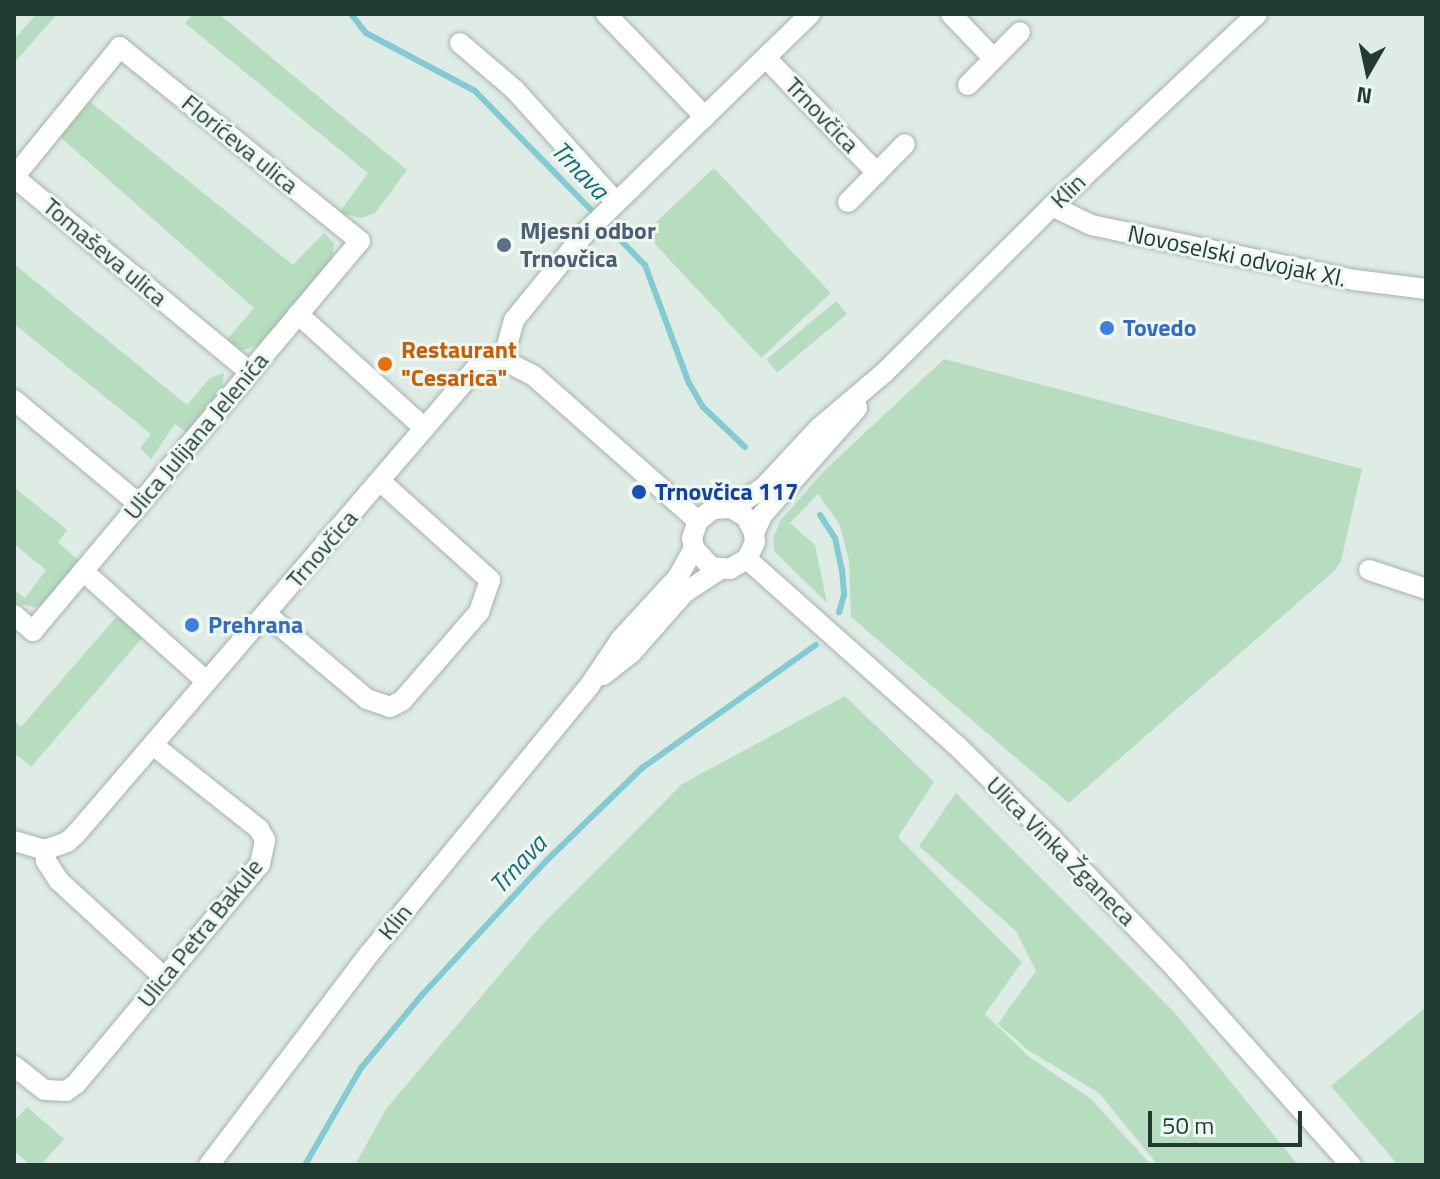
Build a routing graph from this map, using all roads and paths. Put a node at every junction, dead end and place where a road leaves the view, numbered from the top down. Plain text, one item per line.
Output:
1 (606, 14) edge
2 (810, 14) edge
3 (951, 14) edge
4 (1257, 14) edge
5 (1020, 32) dead end
6 (460, 43) dead end
7 (120, 47) joint
8 (766, 58) junction
9 (993, 58) junction
10 (968, 85) dead end
11 (705, 117) junction
12 (905, 144) dead end
13 (877, 173) junction
14 (848, 202) dead end
15 (613, 203) junction
16 (1052, 206) junction
17 (360, 241) joint
18 (1426, 289) edge
19 (298, 314) junction
20 (503, 360) junction
21 (250, 372) junction
22 (884, 373) junction
23 (14, 400) edge
24 (423, 427) junction
25 (380, 481) junction
26 (139, 504) junction
27 (722, 507) junction
28 (698, 521) junction
29 (754, 533) junction
30 (694, 548) junction
31 (747, 559) junction
32 (719, 570) junction
33 (1369, 570) dead end
34 (83, 571) junction
35 (1426, 589) edge
36 (266, 614) junction
37 (14, 615) edge
38 (207, 682) junction
39 (590, 685) junction
40 (153, 745) junction
41 (14, 841) edge
42 (45, 850) junction
43 (165, 978) junction
44 (14, 1066) edge
45 (209, 1165) edge
46 (1351, 1165) edge

1 - 11 street
2 - 8 street, Trnovčica
3 - 9 street
4 - 16 street, Klin
5 - 9 street
6 - 15 street
7 - 17 street, Florićeva ulica
7 - 21 street, Tomaševa ulica
8 - 11 street, Trnovčica
8 - 13 street, Trnovčica
9 - 10 street
11 - 15 street, Trnovčica
12 - 13 street, Trnovčica
13 - 14 street, Trnovčica
15 - 20 street, Trnovčica
16 - 18 street, Novoselski odvojak XI.
16 - 22 street, Klin
17 - 19 street, Ulica Julijana Jelenića
19 - 21 street, Ulica Julijana Jelenića
19 - 24 street
20 - 24 street, Trnovčica
20 - 28 street
21 - 26 street, Ulica Julijana Jelenića
22 - 27 street, Klin
22 - 29 street, Klin
23 - 26 street
24 - 25 street, Trnovčica
25 - 36 street, Trnovčica
25 - 36 street
26 - 34 street, Ulica Julijana Jelenića
27 - 28 street
27 - 29 street
28 - 30 street
29 - 31 street
30 - 32 street
30 - 39 street, Klin
31 - 32 street
31 - 46 street, Ulica Vinka Žganeca
32 - 39 street, Klin
33 - 35 street
34 - 37 street, Ulica Julijana Jelenića
34 - 38 street
36 - 38 street, Trnovčica
38 - 40 street, Trnovčica
39 - 45 street, Klin
40 - 42 street, Trnovčica
40 - 43 street, Ulica Petra Bakule
41 - 42 street
42 - 43 street
43 - 44 street, Ulica Petra Bakule

